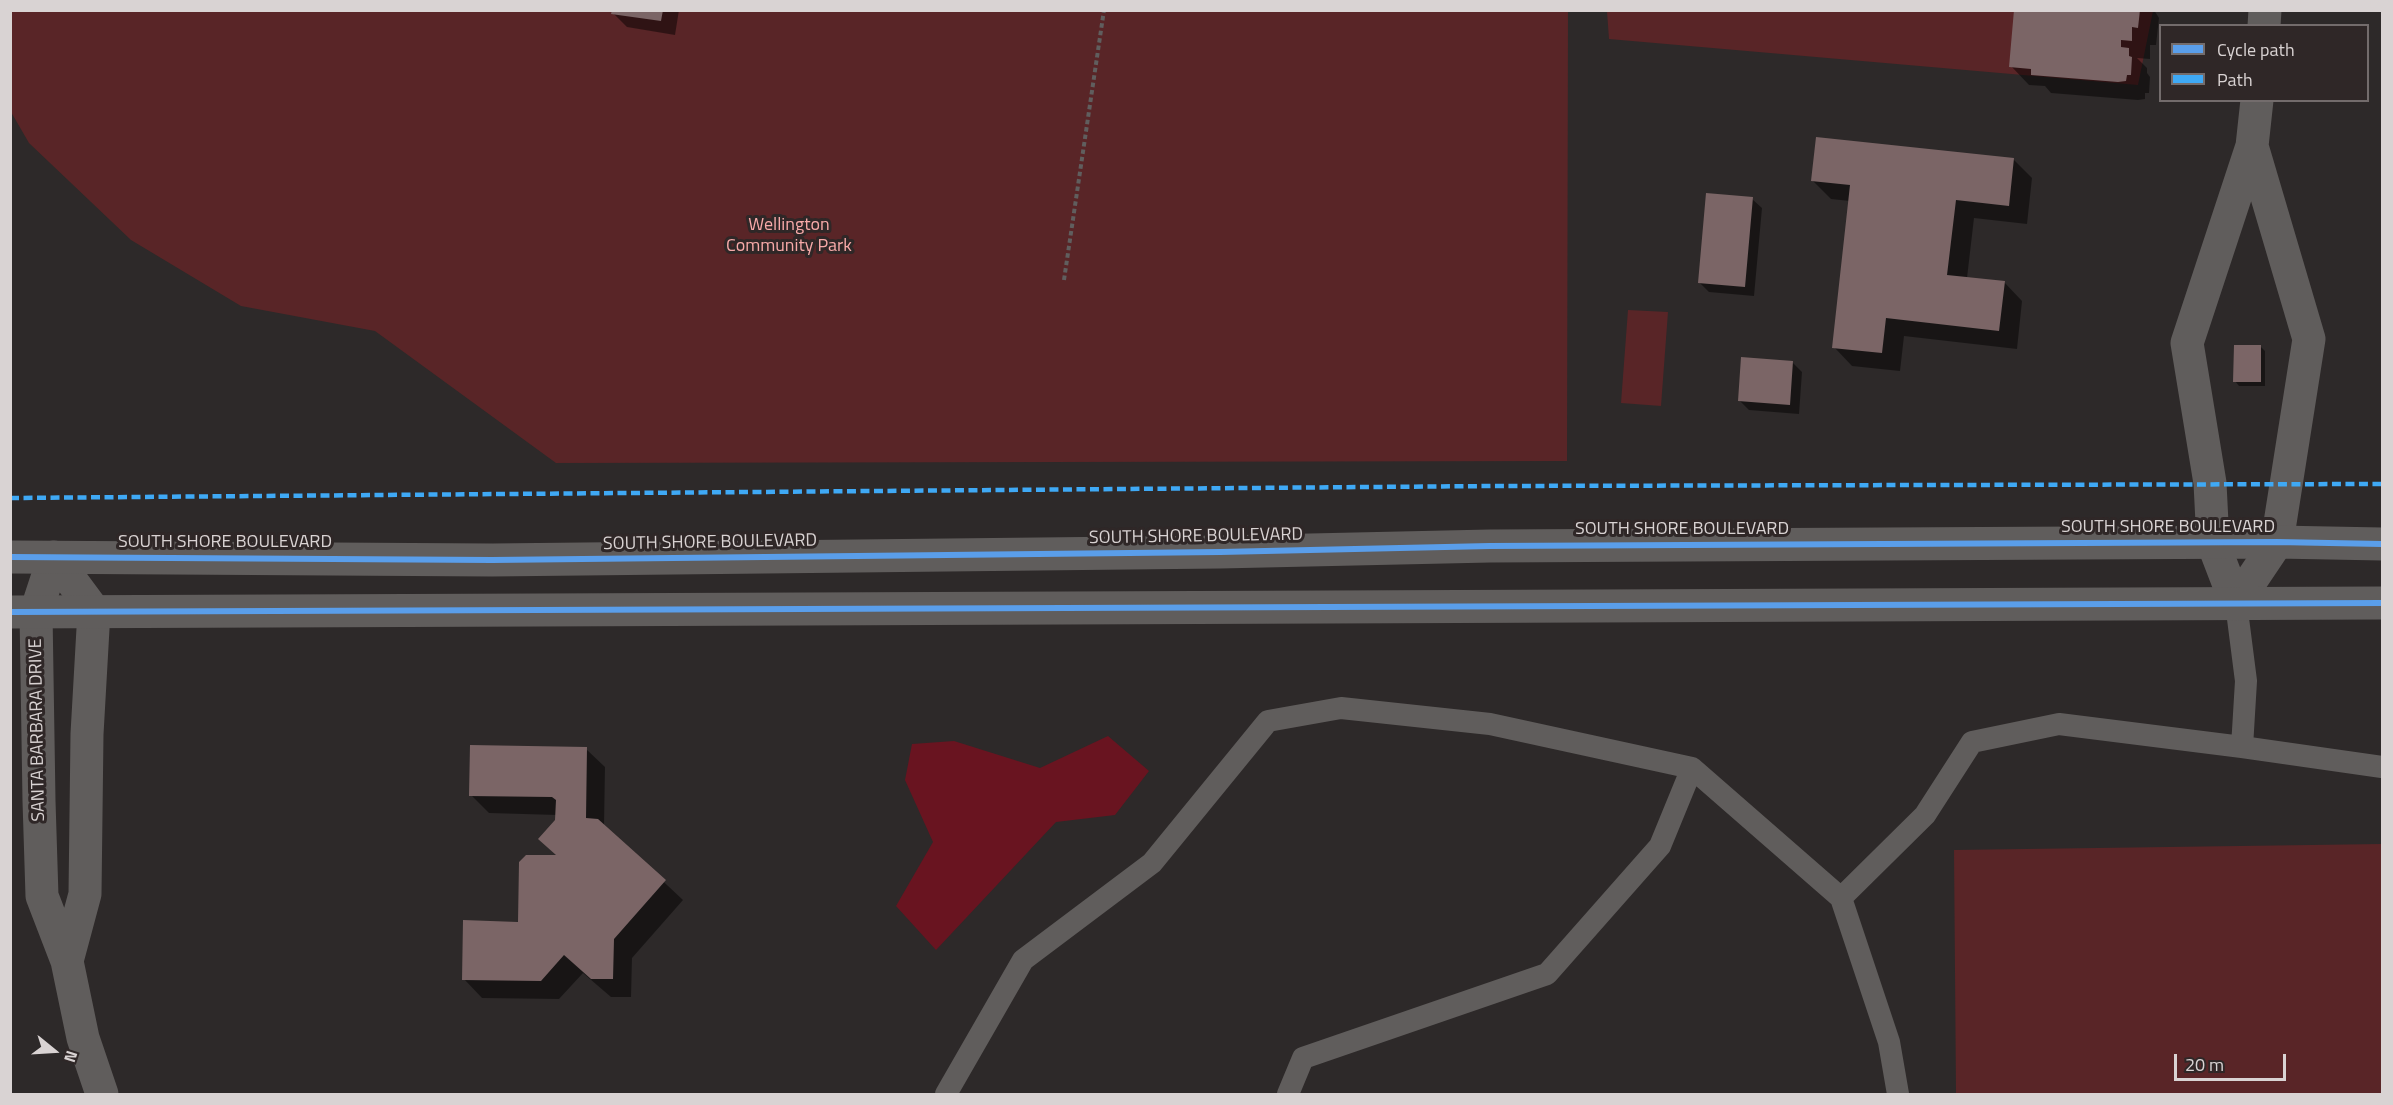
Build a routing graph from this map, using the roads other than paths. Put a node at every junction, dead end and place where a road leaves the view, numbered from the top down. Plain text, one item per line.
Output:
1 (2257, 102) edge
2 (2252, 146) junction
3 (2277, 542) junction
4 (2213, 543) junction
5 (2382, 544) edge
6 (10, 557) edge
7 (54, 557) junction
8 (2235, 603) junction
9 (2382, 603) edge
10 (94, 611) junction
11 (23, 612) edge
12 (2242, 747) junction
13 (2382, 767) edge
14 (1692, 768) junction
15 (1841, 898) junction
16 (66, 961) junction
17 (102, 1095) edge
18 (946, 1095) edge
19 (1288, 1095) edge
20 (1898, 1095) edge

1 - 2 street
2 - 3 street
2 - 4 street
3 - 4 street, SOUTH SHORE BOULEVARD
3 - 5 street, SOUTH SHORE BOULEVARD
3 - 8 street
4 - 7 street, SOUTH SHORE BOULEVARD
4 - 8 street
6 - 7 street, SOUTH SHORE BOULEVARD
7 - 10 street
7 - 11 street, SANTA BARBARA DRIVE
8 - 9 street
8 - 10 street
8 - 12 lane
10 - 11 street
10 - 16 street, SANTA BARBARA DRIVE
11 - 16 street, SANTA BARBARA DRIVE
12 - 13 lane
12 - 15 lane
14 - 15 lane
14 - 18 lane
14 - 19 lane
15 - 20 lane
16 - 17 street, SANTA BARBARA DRIVE

